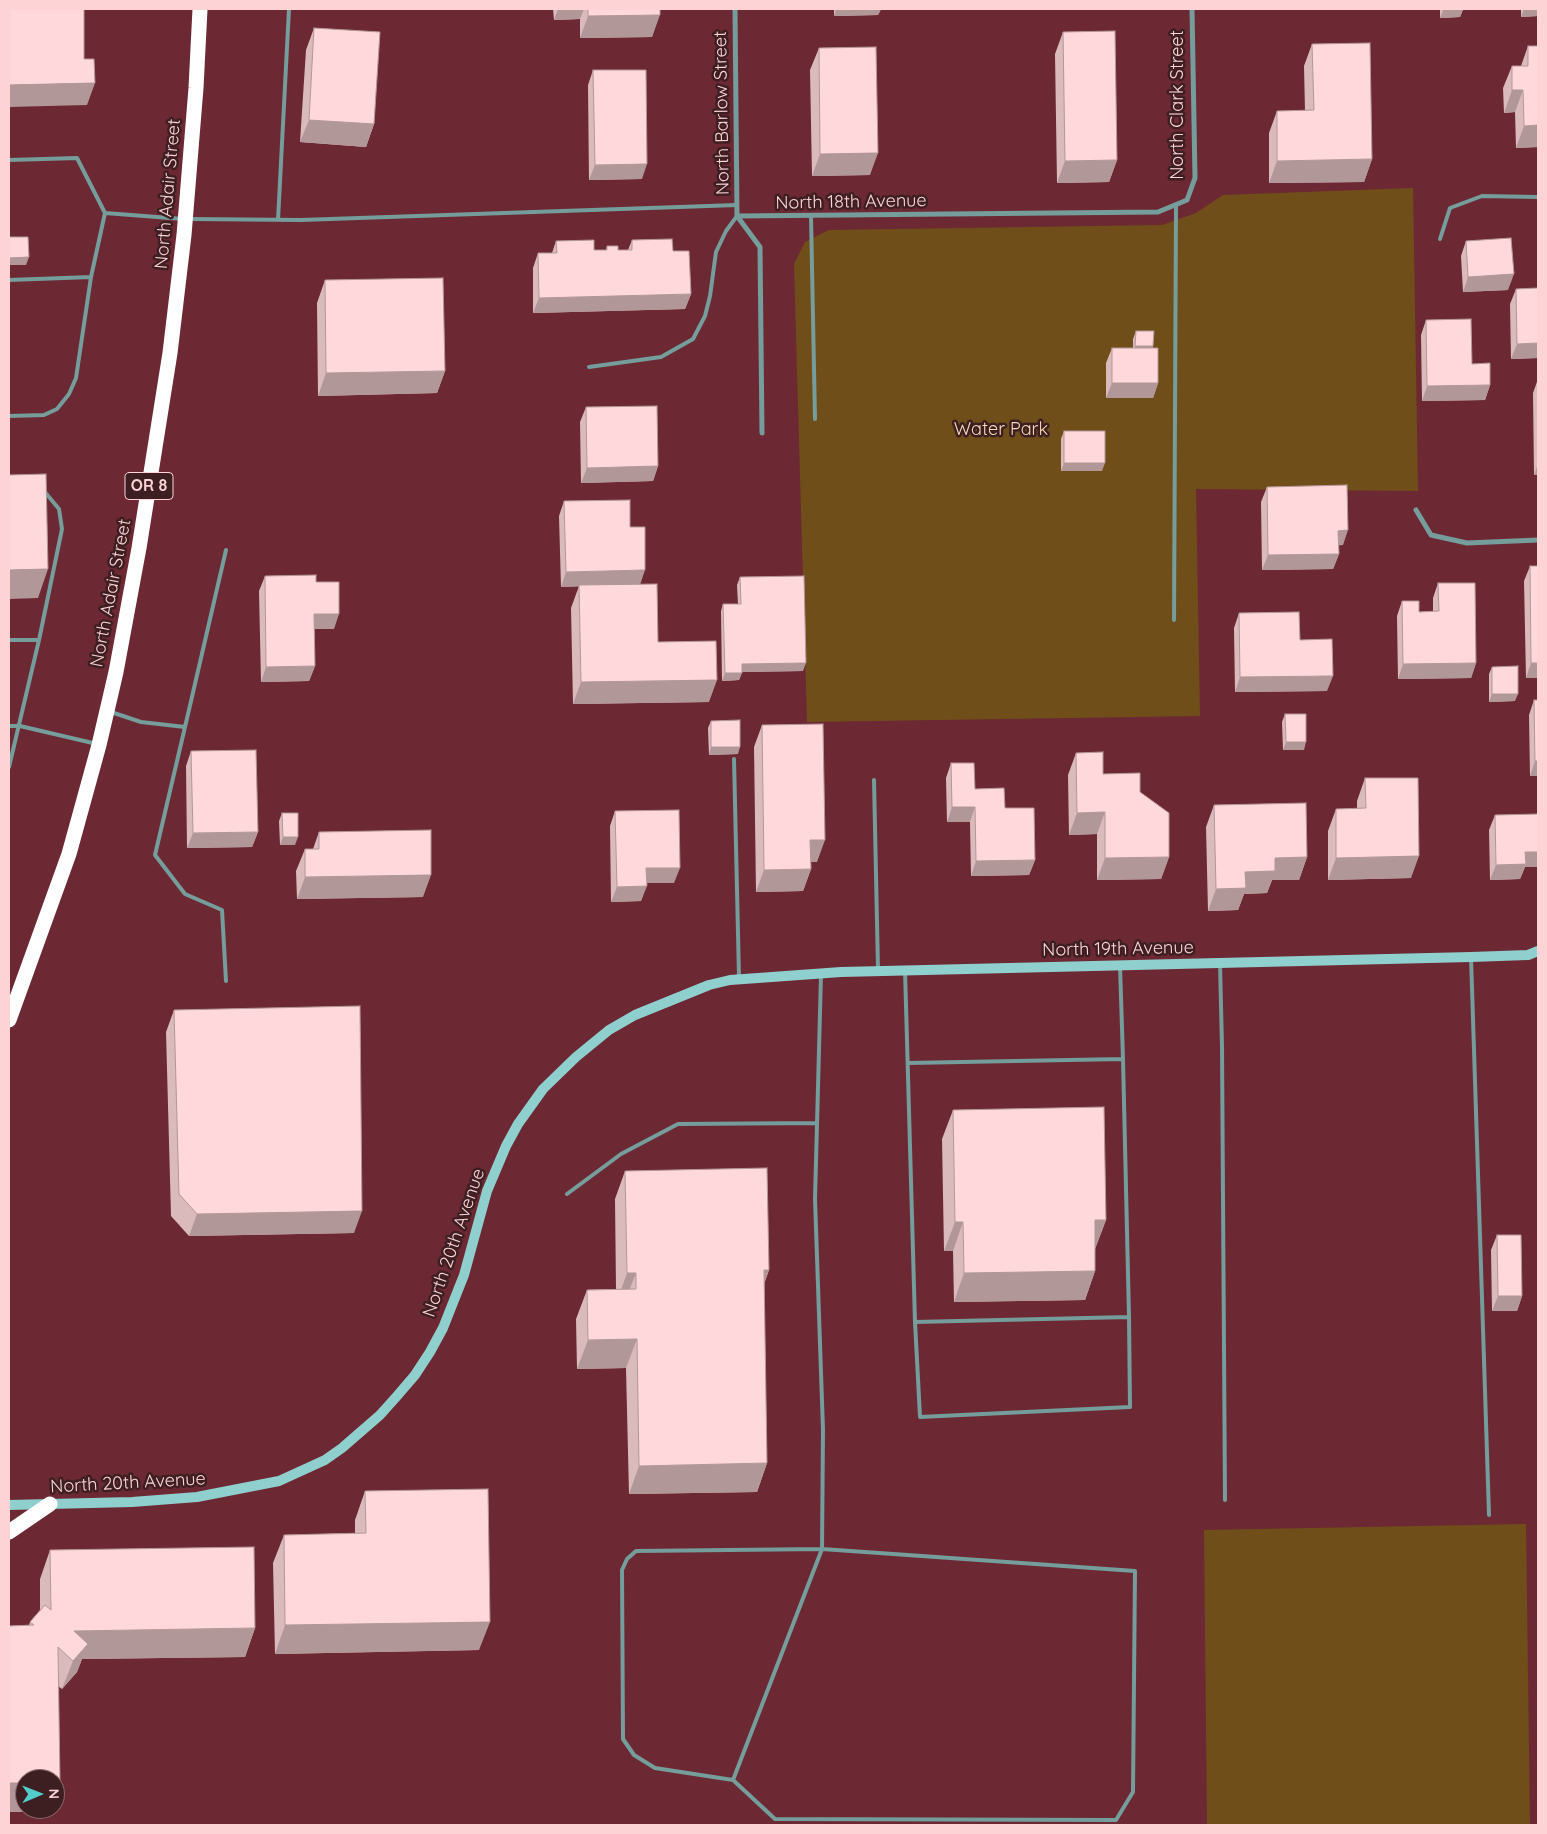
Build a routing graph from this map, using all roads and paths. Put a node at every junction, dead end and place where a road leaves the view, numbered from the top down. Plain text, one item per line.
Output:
1 (200, 9) edge
2 (289, 9) edge
3 (735, 9) edge
4 (1192, 9) edge
5 (9, 160) edge
6 (1538, 196) edge
7 (1187, 200) joint
8 (737, 205) junction
9 (1176, 205) junction
10 (105, 213) junction
11 (737, 216) junction
12 (811, 216) junction
13 (185, 219) junction
14 (278, 220) junction
15 (1440, 239) dead end
16 (91, 277) junction
17 (9, 280) edge
18 (589, 367) dead end
19 (9, 416) edge
20 (815, 418) dead end
21 (762, 433) dead end
22 (41, 489) edge
23 (1416, 510) dead end
24 (1538, 540) edge
25 (226, 550) dead end
26 (1174, 620) dead end
27 (9, 640) edge
28 (39, 640) junction
29 (106, 711) junction
30 (9, 726) edge
31 (20, 726) junction
32 (185, 727) junction
33 (99, 745) junction
34 (734, 759) dead end
35 (9, 767) edge
36 (874, 780) dead end
37 (1535, 955) edge
38 (1471, 957) junction
39 (1220, 963) junction
40 (1120, 966) junction
41 (905, 970) junction
42 (878, 971) junction
43 (821, 973) junction
44 (738, 980) junction
45 (226, 981) dead end
46 (709, 985) joint
47 (9, 1020) edge
48 (1123, 1059) junction
49 (908, 1063) junction
50 (817, 1123) junction
51 (567, 1194) dead end
52 (1129, 1318) junction
53 (915, 1322) junction
54 (1225, 1500) dead end
55 (50, 1504) junction
56 (9, 1505) edge
57 (1488, 1515) dead end
58 (9, 1532) edge
59 (822, 1549) junction
60 (734, 1780) junction

1 - 13 highway, North Adair Street / OR 8
2 - 14 lane
3 - 8 street, North Barlow Street
4 - 7 street, North Clark Street
5 - 10 lane
6 - 15 lane
7 - 9 street, North 18th Avenue
8 - 11 street, North Barlow Street
8 - 14 lane
9 - 12 street, North 18th Avenue
9 - 26 lane
10 - 13 lane
10 - 16 lane
11 - 12 street, North 18th Avenue
11 - 18 lane
11 - 21 street
12 - 20 lane
13 - 14 lane
13 - 29 highway, North Adair Street / OR 8
16 - 17 lane
16 - 19 lane
22 - 28 lane
23 - 24 street
25 - 32 lane
27 - 28 lane
28 - 31 lane
29 - 32 lane
29 - 33 highway, North Adair Street / OR 8
30 - 31 lane
31 - 33 lane
31 - 35 lane
32 - 45 lane
33 - 47 highway, North Adair Street / OR 8
34 - 44 lane
36 - 42 lane
37 - 38 main road, North 19th Avenue
38 - 39 main road, North 19th Avenue
38 - 57 lane
39 - 40 main road, North 19th Avenue
39 - 54 lane
40 - 41 main road, North 19th Avenue
40 - 48 lane
41 - 42 main road, North 19th Avenue
41 - 49 lane
42 - 43 main road, North 19th Avenue
43 - 44 main road, North 19th Avenue
43 - 50 lane
44 - 46 main road, North 19th Avenue
46 - 55 main road, North 20th Avenue
48 - 49 lane
48 - 52 lane
49 - 53 lane
50 - 51 lane
50 - 59 lane
52 - 53 lane
52 - 53 lane
55 - 56 main road, North 20th Avenue
55 - 58 highway
59 - 60 lane
59 - 60 lane
59 - 60 lane

